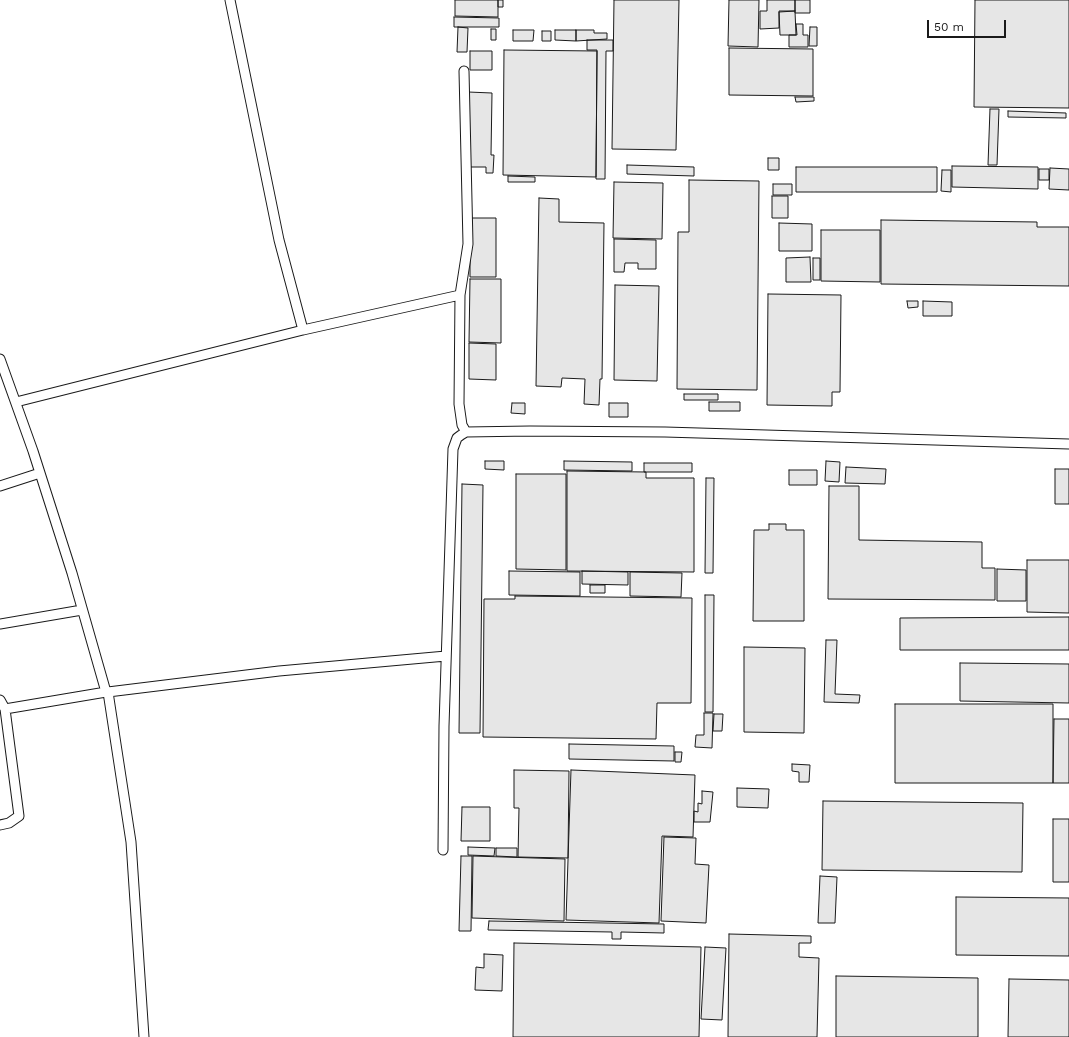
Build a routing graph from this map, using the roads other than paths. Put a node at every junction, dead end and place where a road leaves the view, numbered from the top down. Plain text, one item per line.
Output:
1 (230, 0) edge
2 (464, 71) dead end
3 (460, 295) junction
4 (303, 330) junction
5 (0, 359) edge
6 (16, 402) junction
7 (466, 432) junction
8 (1069, 444) edge
9 (40, 473) junction
10 (0, 486) edge
11 (82, 610) junction
12 (0, 624) edge
13 (446, 656) junction
14 (107, 692) junction
15 (0, 700) edge
16 (5, 709) junction
17 (0, 824) edge
18 (443, 850) dead end
19 (144, 1037) edge

1 - 4 street
2 - 3 street
3 - 4 street
3 - 7 street
4 - 6 street
5 - 6 street
6 - 9 street
7 - 8 street
7 - 13 street
9 - 10 street
9 - 11 street
11 - 12 street
11 - 14 street
13 - 14 street
13 - 18 street
14 - 16 street
14 - 19 street
15 - 16 street
16 - 17 street

